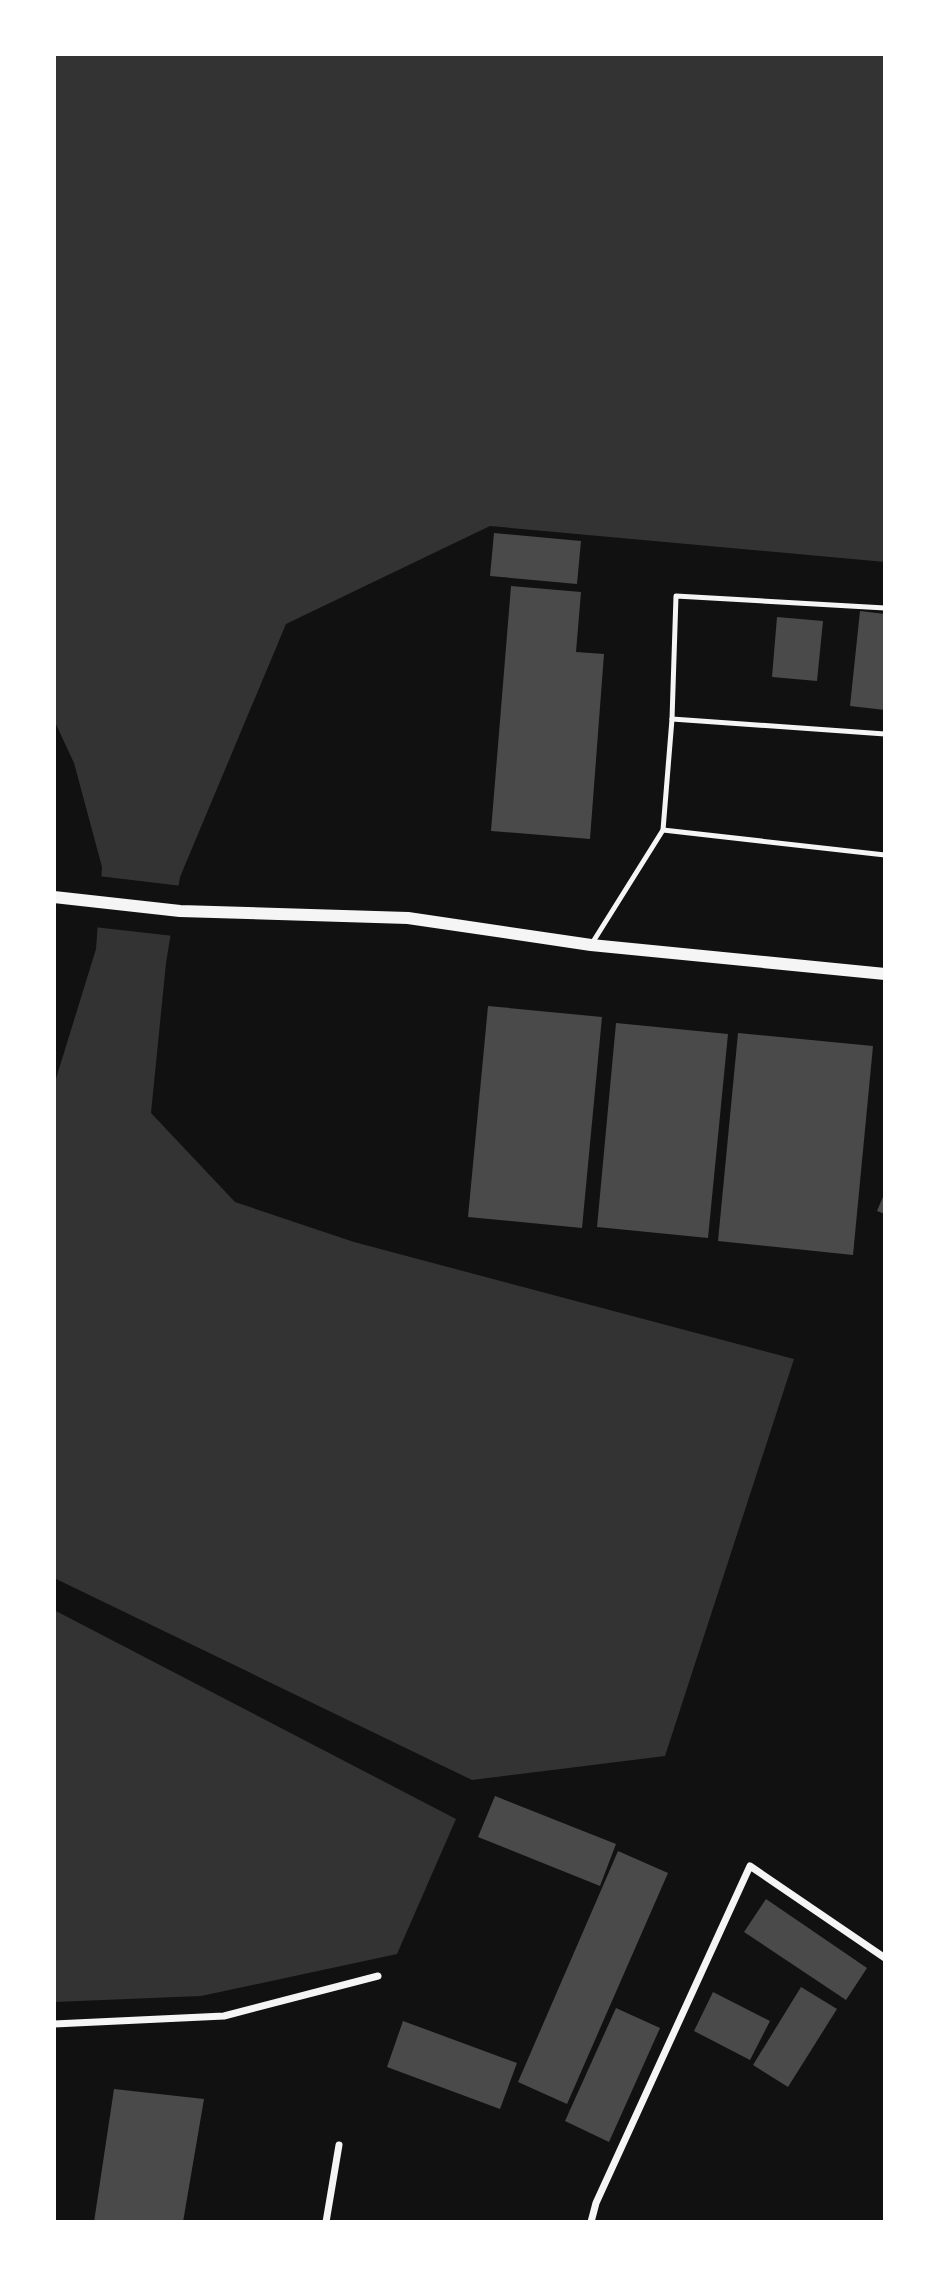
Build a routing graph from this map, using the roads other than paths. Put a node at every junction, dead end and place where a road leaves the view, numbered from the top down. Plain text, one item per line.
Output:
1 (885, 608) edge
2 (672, 719) junction
3 (885, 734) edge
4 (663, 830) junction
5 (885, 855) edge
6 (54, 897) edge
7 (591, 945) junction
8 (885, 974) edge
9 (885, 1958) edge
10 (378, 1976) dead end
11 (54, 2024) edge
12 (339, 2145) dead end
13 (326, 2222) edge
14 (592, 2222) edge

1 - 2 lane
2 - 3 lane
2 - 4 lane
4 - 5 lane
4 - 7 lane
6 - 7 street
7 - 8 street
9 - 14 street
10 - 11 street
12 - 13 street

